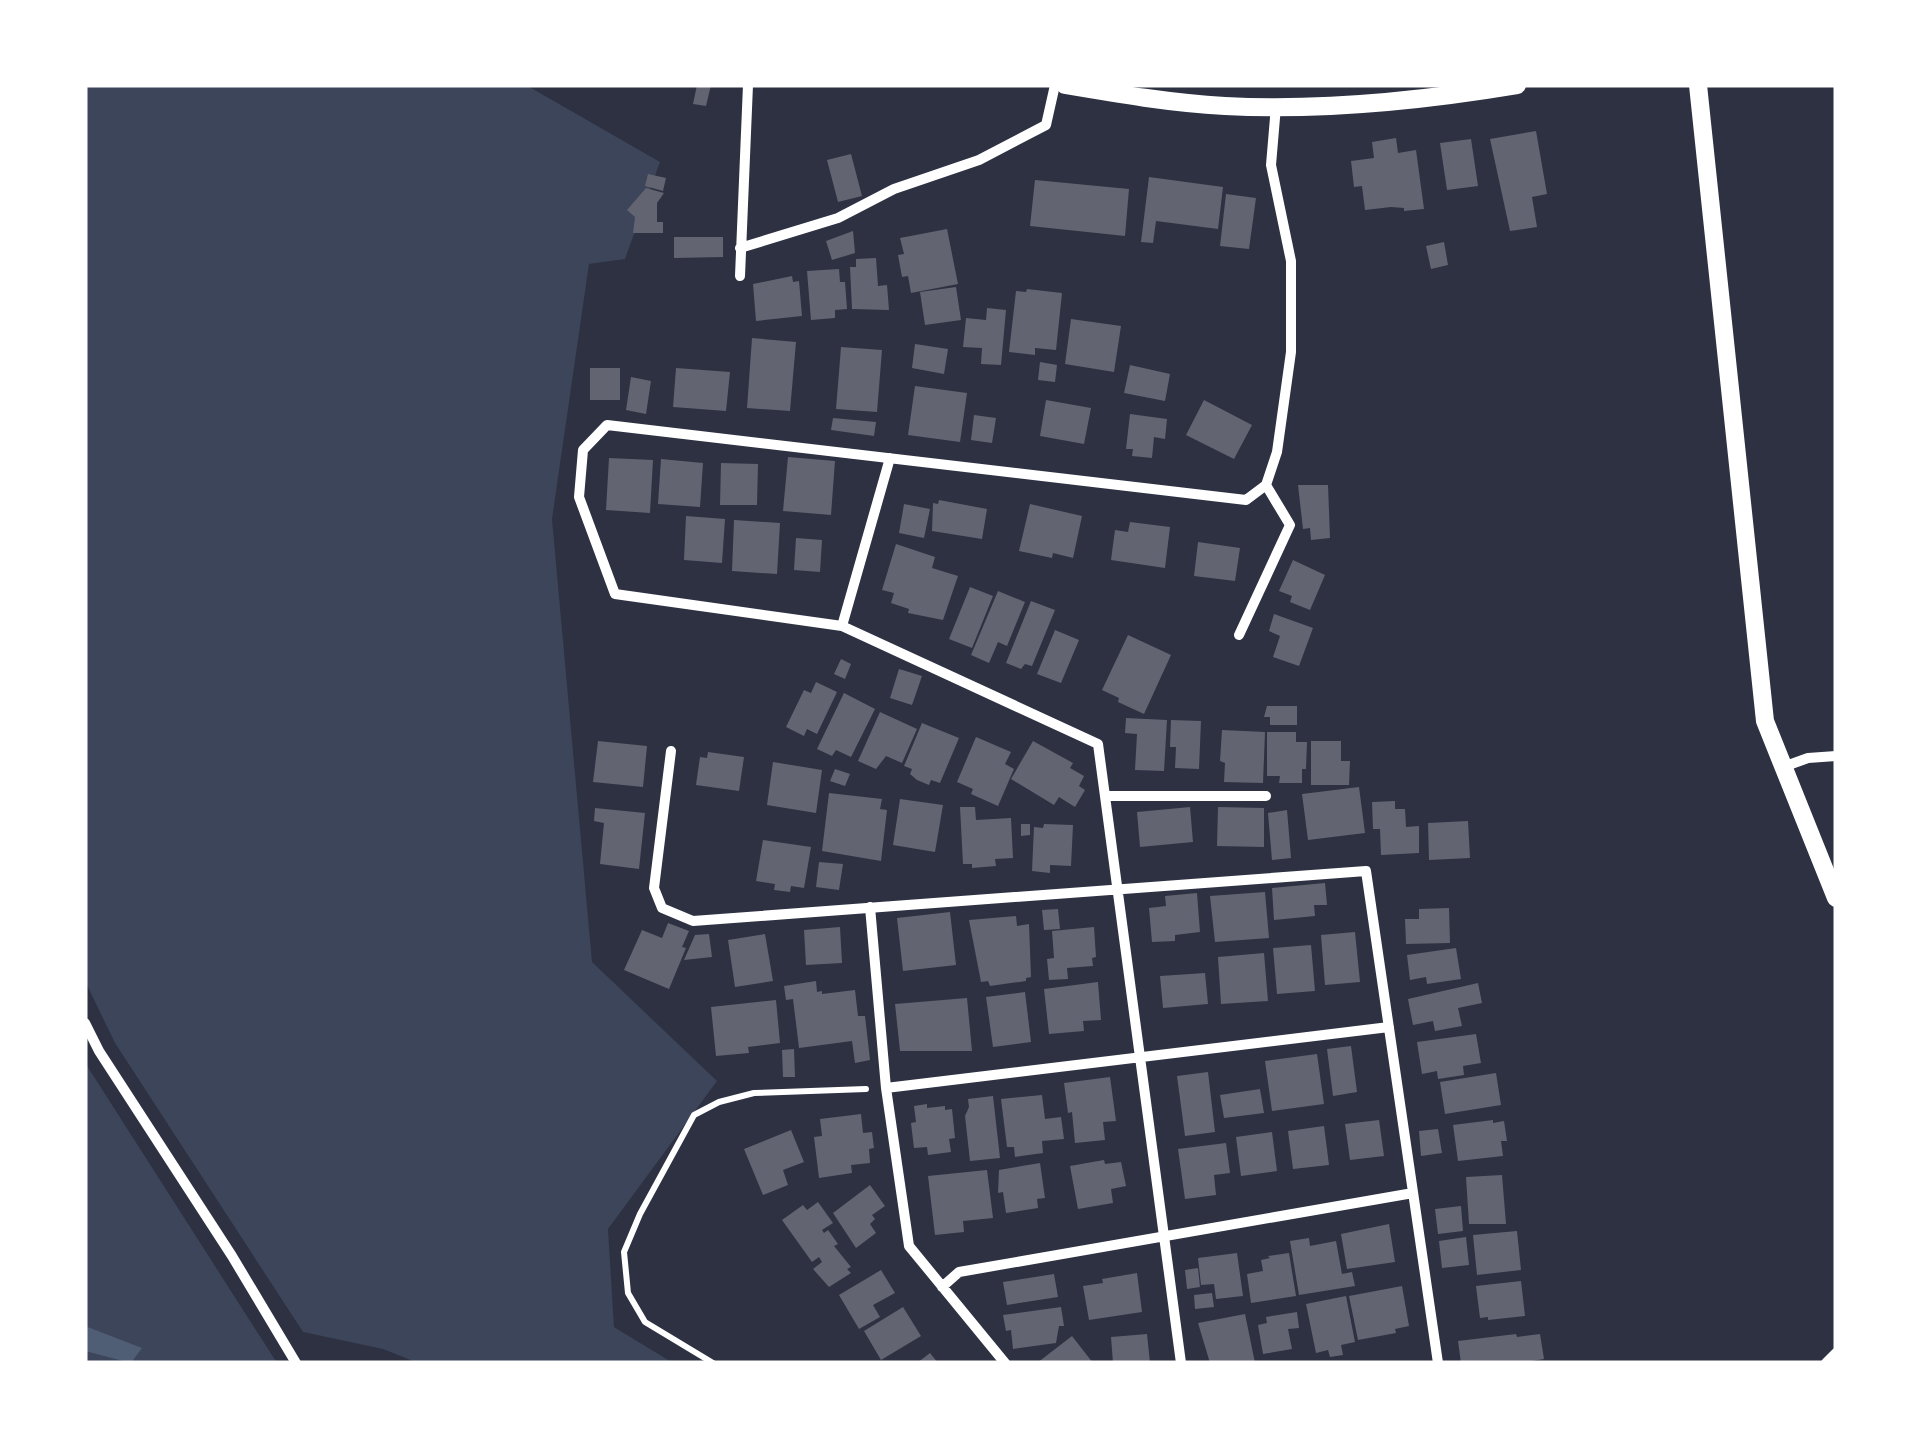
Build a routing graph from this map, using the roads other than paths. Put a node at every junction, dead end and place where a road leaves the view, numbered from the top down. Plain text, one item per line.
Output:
1 (748, 85) edge
2 (1055, 85) edge
3 (1065, 85) edge
4 (1517, 85) edge
5 (1698, 85) edge
6 (1276, 106) junction
7 (740, 248) junction
8 (740, 276) dead end
9 (890, 458) junction
10 (1266, 484) junction
11 (842, 626) junction
12 (1239, 635) dead end
13 (671, 751) dead end
14 (1836, 756) edge
15 (1784, 767) junction
16 (1105, 796) junction
17 (1266, 796) dead end
18 (1118, 888) junction
19 (1836, 898) edge
20 (870, 907) junction
21 (85, 1023) edge
22 (1388, 1028) junction
23 (1140, 1058) junction
24 (886, 1088) junction
25 (1413, 1194) junction
26 (1164, 1236) junction
27 (942, 1287) junction
28 (1836, 1353) edge
29 (296, 1363) edge
30 (1005, 1363) edge
31 (1181, 1363) edge
32 (1435, 1363) edge
33 (1826, 1363) edge

1 - 7 street
2 - 7 street
3 - 6 street
4 - 6 street
5 - 15 street
6 - 10 street
7 - 8 street
9 - 10 street
9 - 11 street
9 - 11 street
10 - 12 street
11 - 16 street
13 - 20 street
14 - 15 street
15 - 19 street
16 - 17 street
16 - 18 street
18 - 20 street
18 - 22 street
18 - 23 street
20 - 24 street
21 - 29 street
22 - 23 street
22 - 25 street
23 - 24 street
23 - 26 street
24 - 27 street
25 - 26 street
25 - 32 street
26 - 27 street
26 - 31 street
27 - 30 street
28 - 33 street

